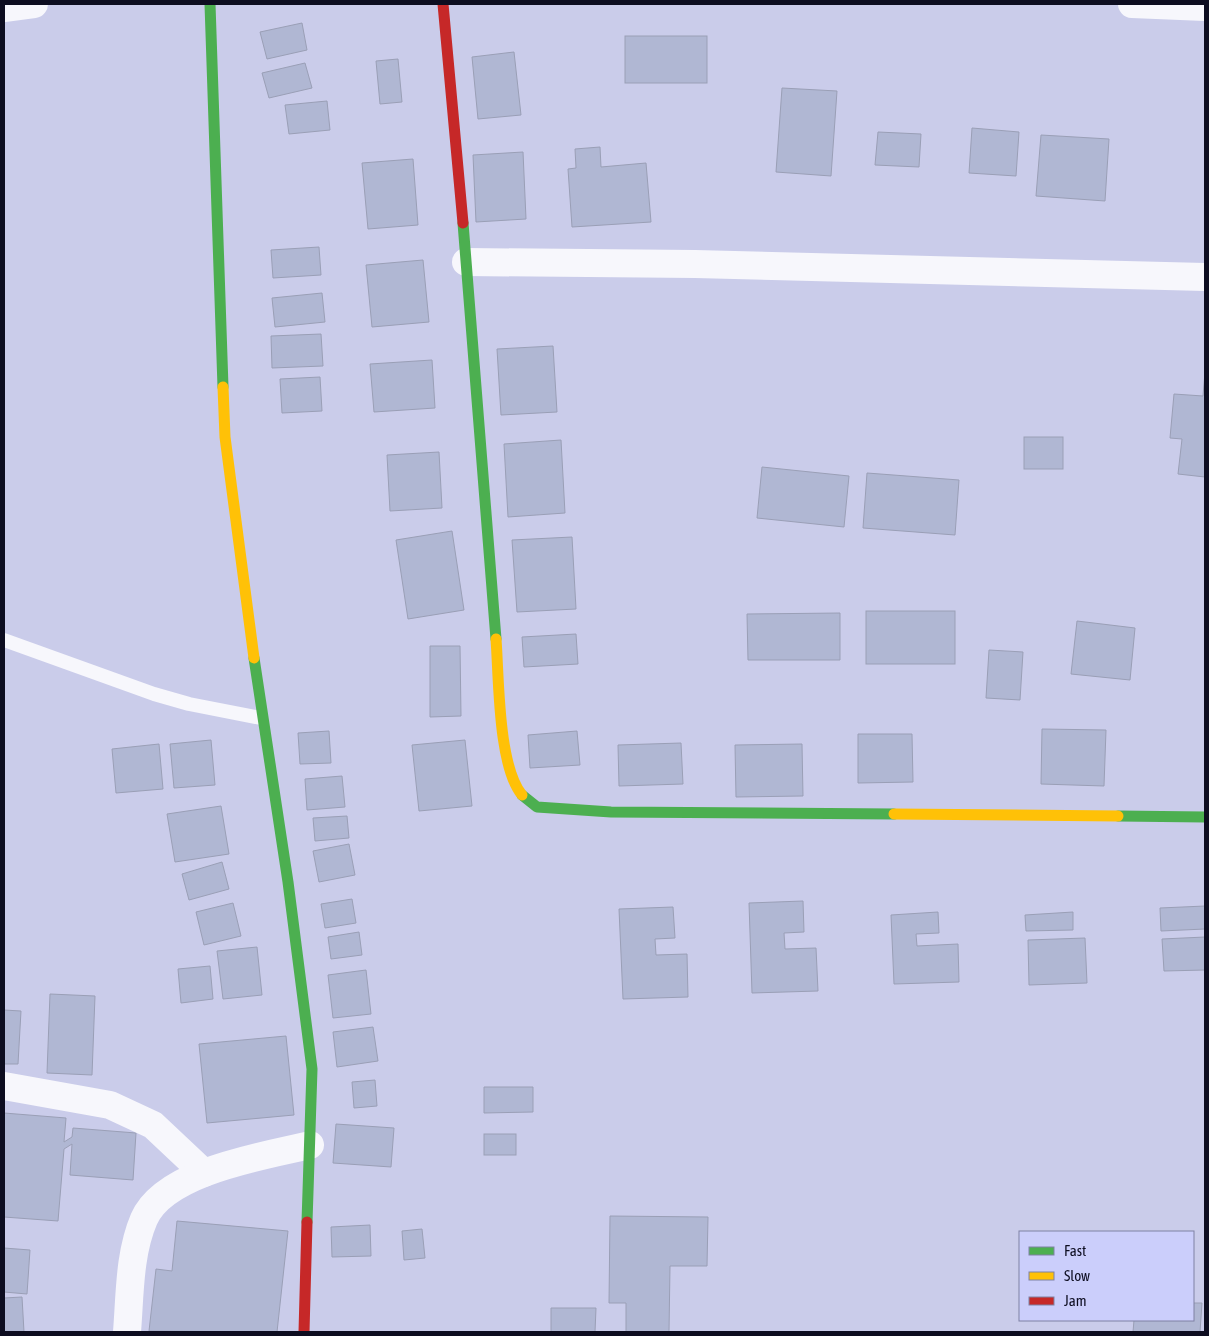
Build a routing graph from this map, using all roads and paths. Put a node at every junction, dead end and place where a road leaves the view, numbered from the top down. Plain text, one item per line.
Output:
1 (34, 4) edge
2 (210, 4) edge
3 (443, 4) edge
4 (1132, 4) edge
5 (1205, 7) edge
6 (4, 8) edge
7 (466, 262) junction
8 (1205, 277) edge
9 (4, 640) edge
10 (261, 718) junction
11 (1205, 817) edge
12 (4, 1086) edge
13 (310, 1145) junction
14 (204, 1173) junction
15 (127, 1332) edge
16 (304, 1332) edge

1 - 6 street
2 - 10 street
3 - 7 street
4 - 5 street
7 - 8 street
7 - 11 street
9 - 10 lane
10 - 13 street
12 - 14 street
13 - 14 street
13 - 16 street
14 - 15 street

